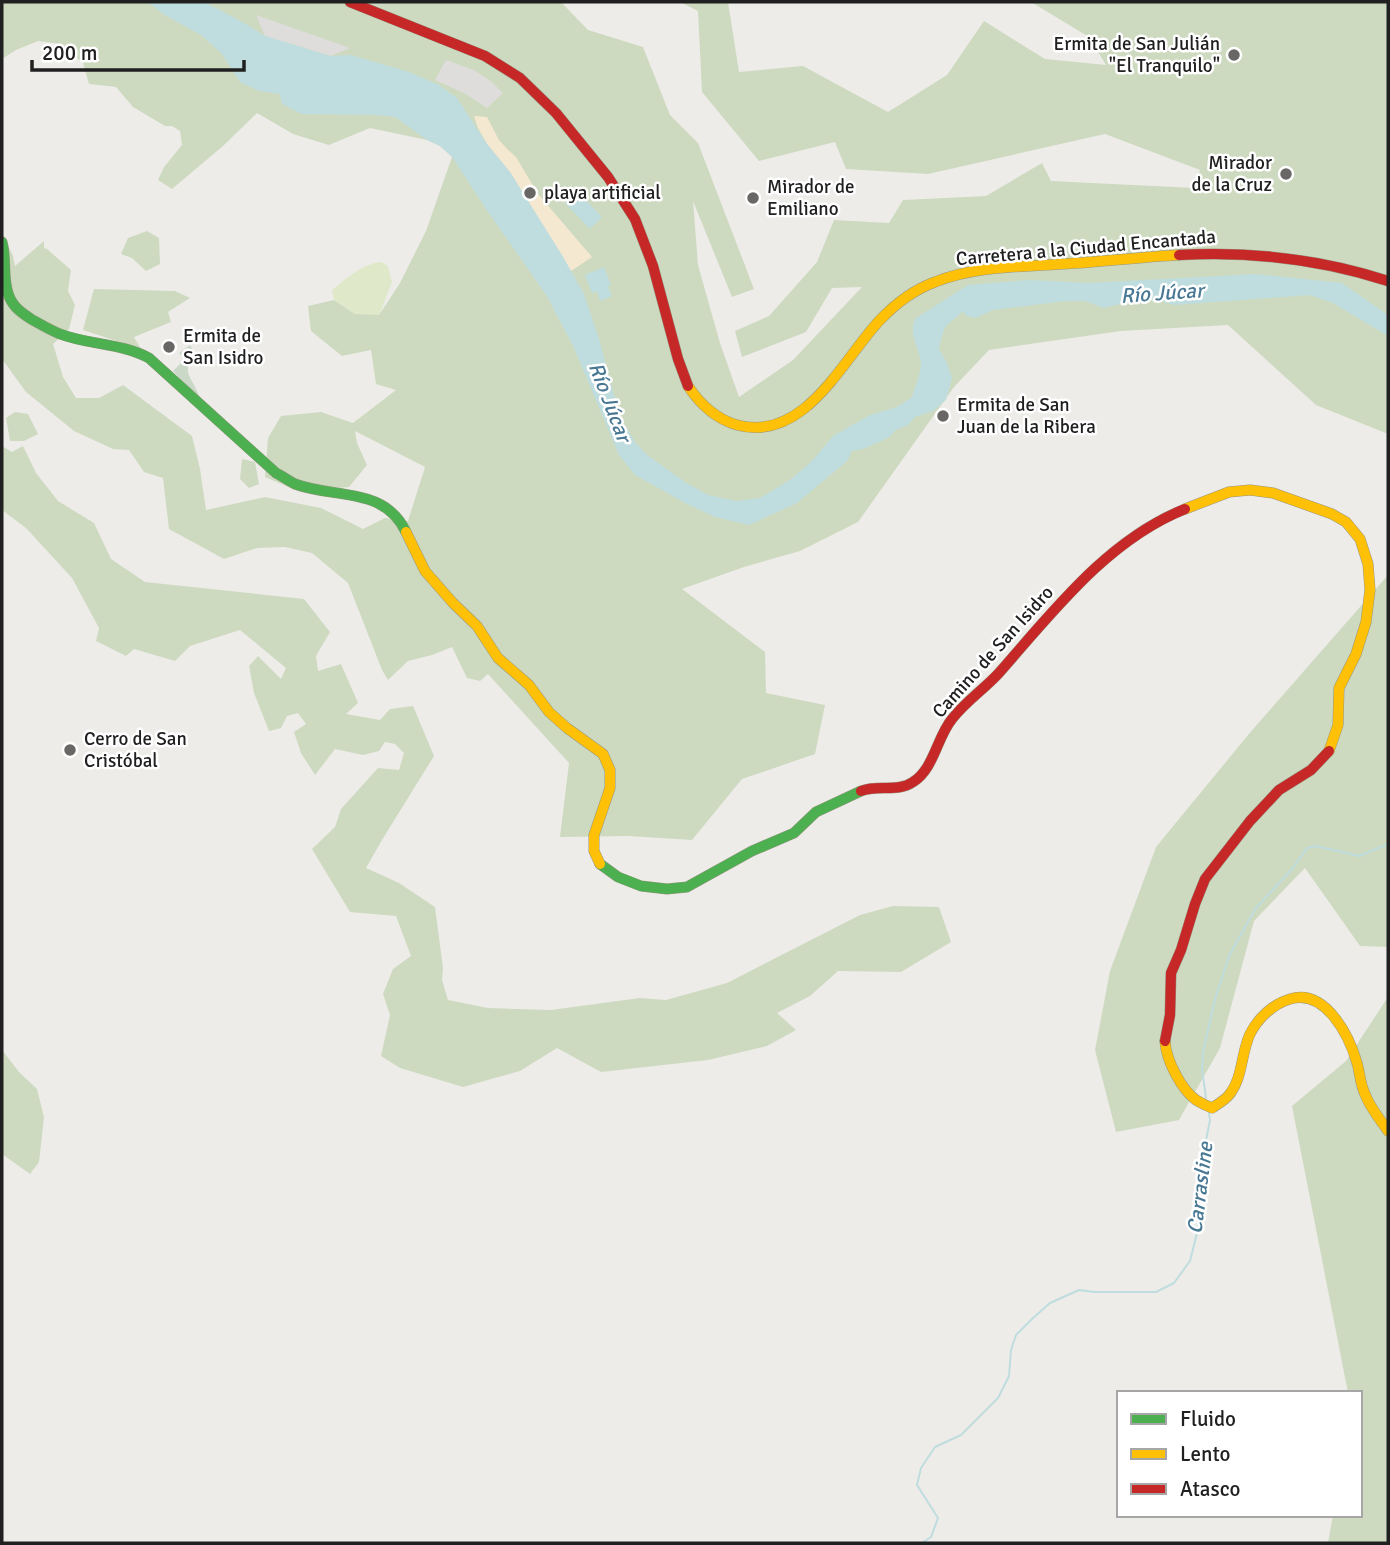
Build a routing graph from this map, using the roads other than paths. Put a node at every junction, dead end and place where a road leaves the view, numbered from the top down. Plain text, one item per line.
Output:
1 (351, 2) edge
2 (2, 242) edge
3 (1388, 281) edge
4 (1388, 1131) edge

1 - 3 street, Carretera a la Ciudad Encantada
2 - 4 street, Camino de San Isidro

